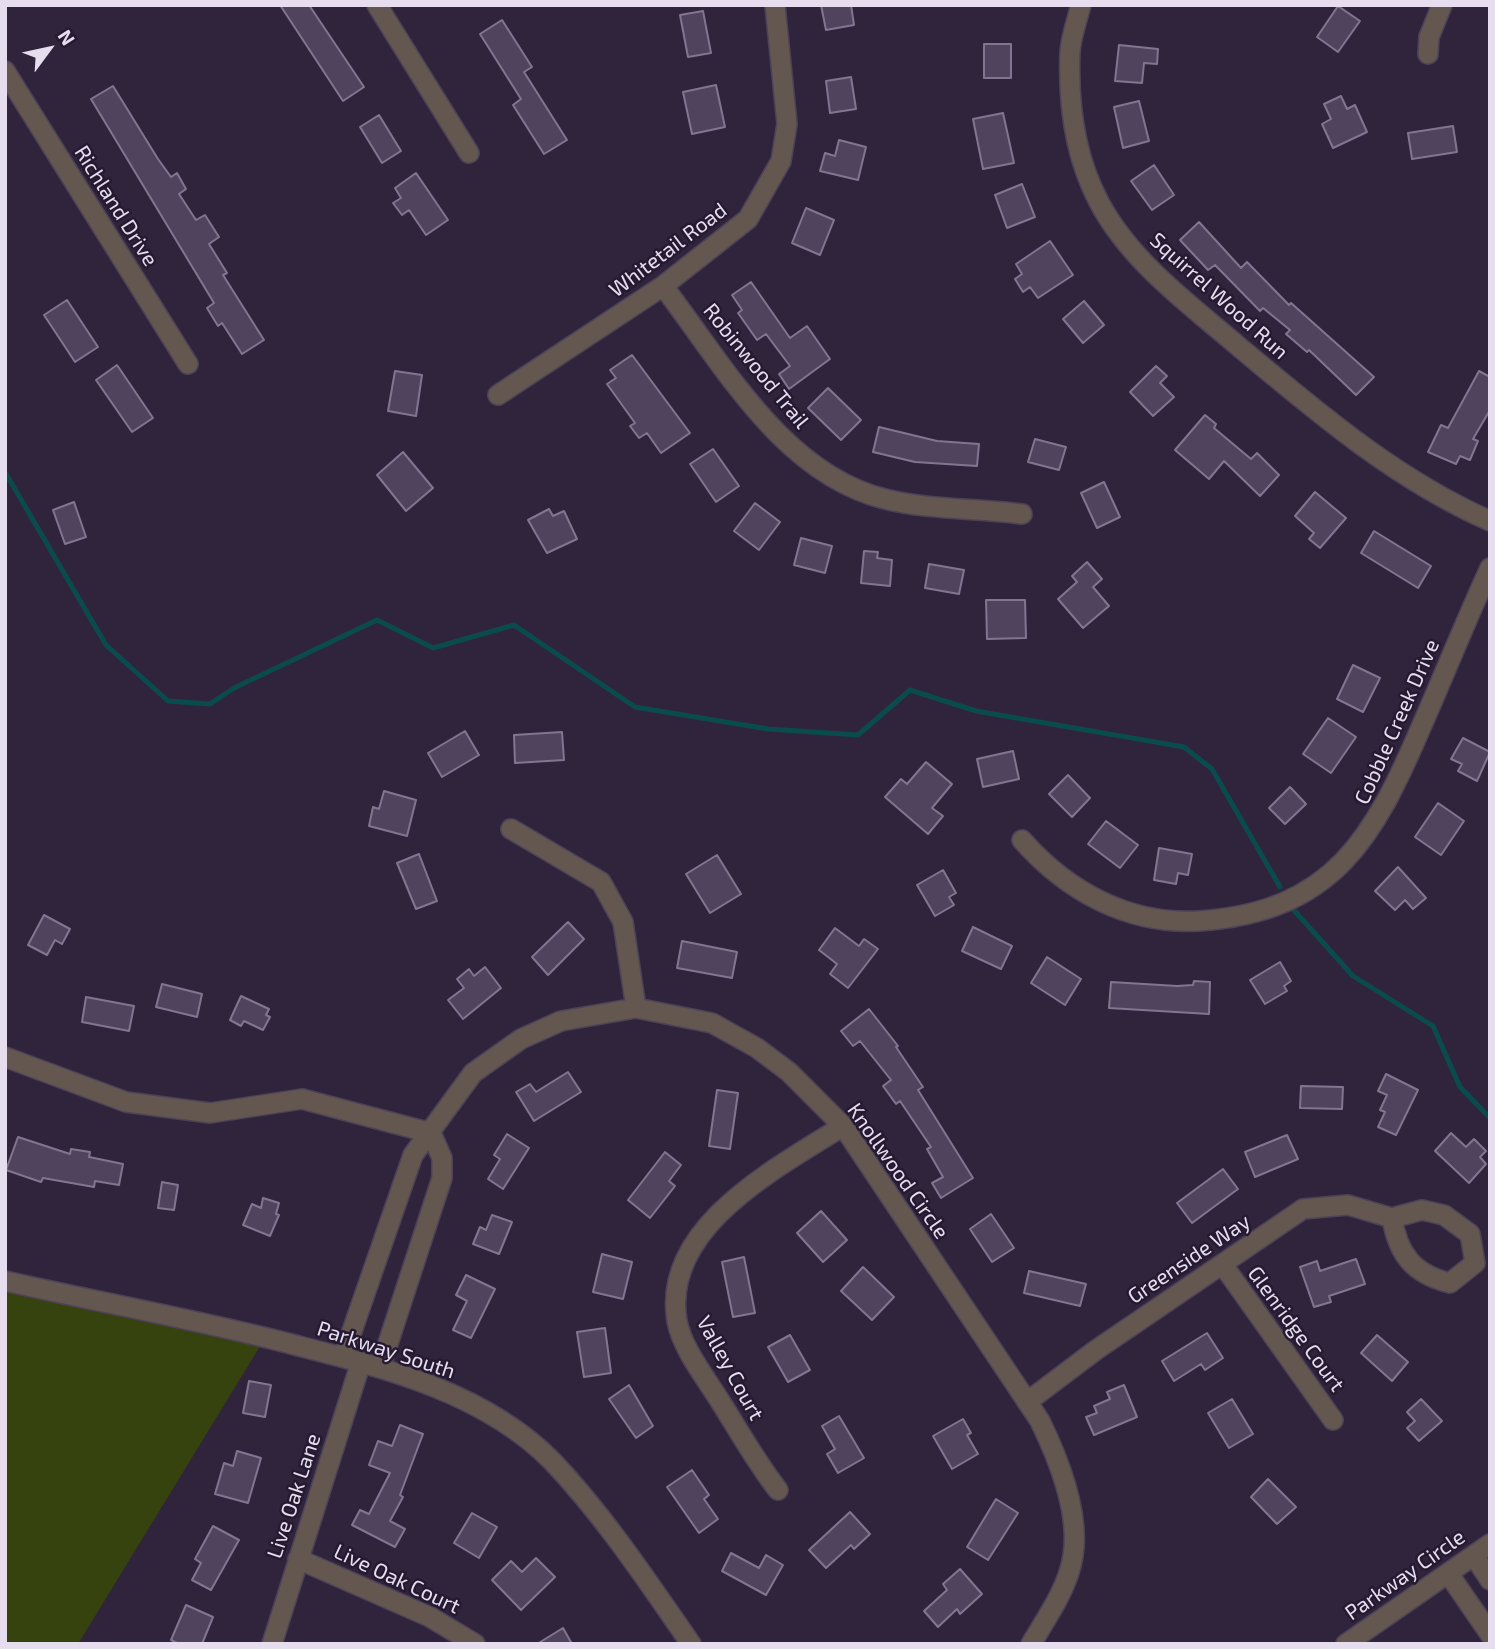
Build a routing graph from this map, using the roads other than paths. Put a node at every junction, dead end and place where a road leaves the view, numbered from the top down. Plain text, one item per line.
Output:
1 (377, 5) edge
2 (775, 5) edge
3 (1081, 5) edge
4 (1442, 5) edge
5 (1428, 54) dead end
6 (5, 71) edge
7 (469, 153) dead end
8 (663, 286) junction
9 (188, 364) dead end
10 (498, 395) dead end
11 (1022, 514) dead end
12 (1490, 521) edge
13 (1490, 568) edge
14 (511, 829) dead end
15 (1022, 839) dead end
16 (636, 1008) junction
17 (5, 1057) edge
18 (843, 1126) junction
19 (430, 1133) junction
20 (1392, 1218) junction
21 (1223, 1265) junction
22 (5, 1281) edge
23 (361, 1362) junction
24 (1027, 1402) junction
25 (1333, 1419) dead end
26 (778, 1490) dead end
27 (1490, 1544) edge
28 (1474, 1556) junction
29 (298, 1559) junction
30 (1448, 1573) junction
31 (1490, 1580) edge
32 (1490, 1634) edge
33 (272, 1644) edge
34 (475, 1644) edge
35 (691, 1644) edge
36 (1031, 1644) edge
37 (1346, 1644) edge

1 - 7 street
2 - 8 street, Whitetail Road
3 - 12 street, Squirrel Wood Run
4 - 5 street
6 - 9 street, Richland Drive
8 - 10 street, Whitetail Road
8 - 11 street, Robinwood Trail
13 - 15 street, Cobble Creek Drive
14 - 16 street
16 - 18 street, Knollwood Circle
16 - 19 street, Knollwood Circle
17 - 19 street
18 - 24 street, Knollwood Circle
18 - 26 street, Valley Court
19 - 23 street, Knollwood Circle
19 - 23 street
20 - 20 street
20 - 21 street, Greenside Way
21 - 24 street, Greenside Way
21 - 25 street, Glenridge Court
22 - 23 street, Parkway South
23 - 29 street, Live Oak Lane
23 - 35 street, Parkway South
24 - 36 street, Knollwood Circle
27 - 28 street, Parkway Circle
28 - 30 street, Parkway Circle
28 - 31 street
29 - 33 street, Live Oak Lane
29 - 34 street, Live Oak Court
30 - 32 street
30 - 37 street, Parkway Circle

